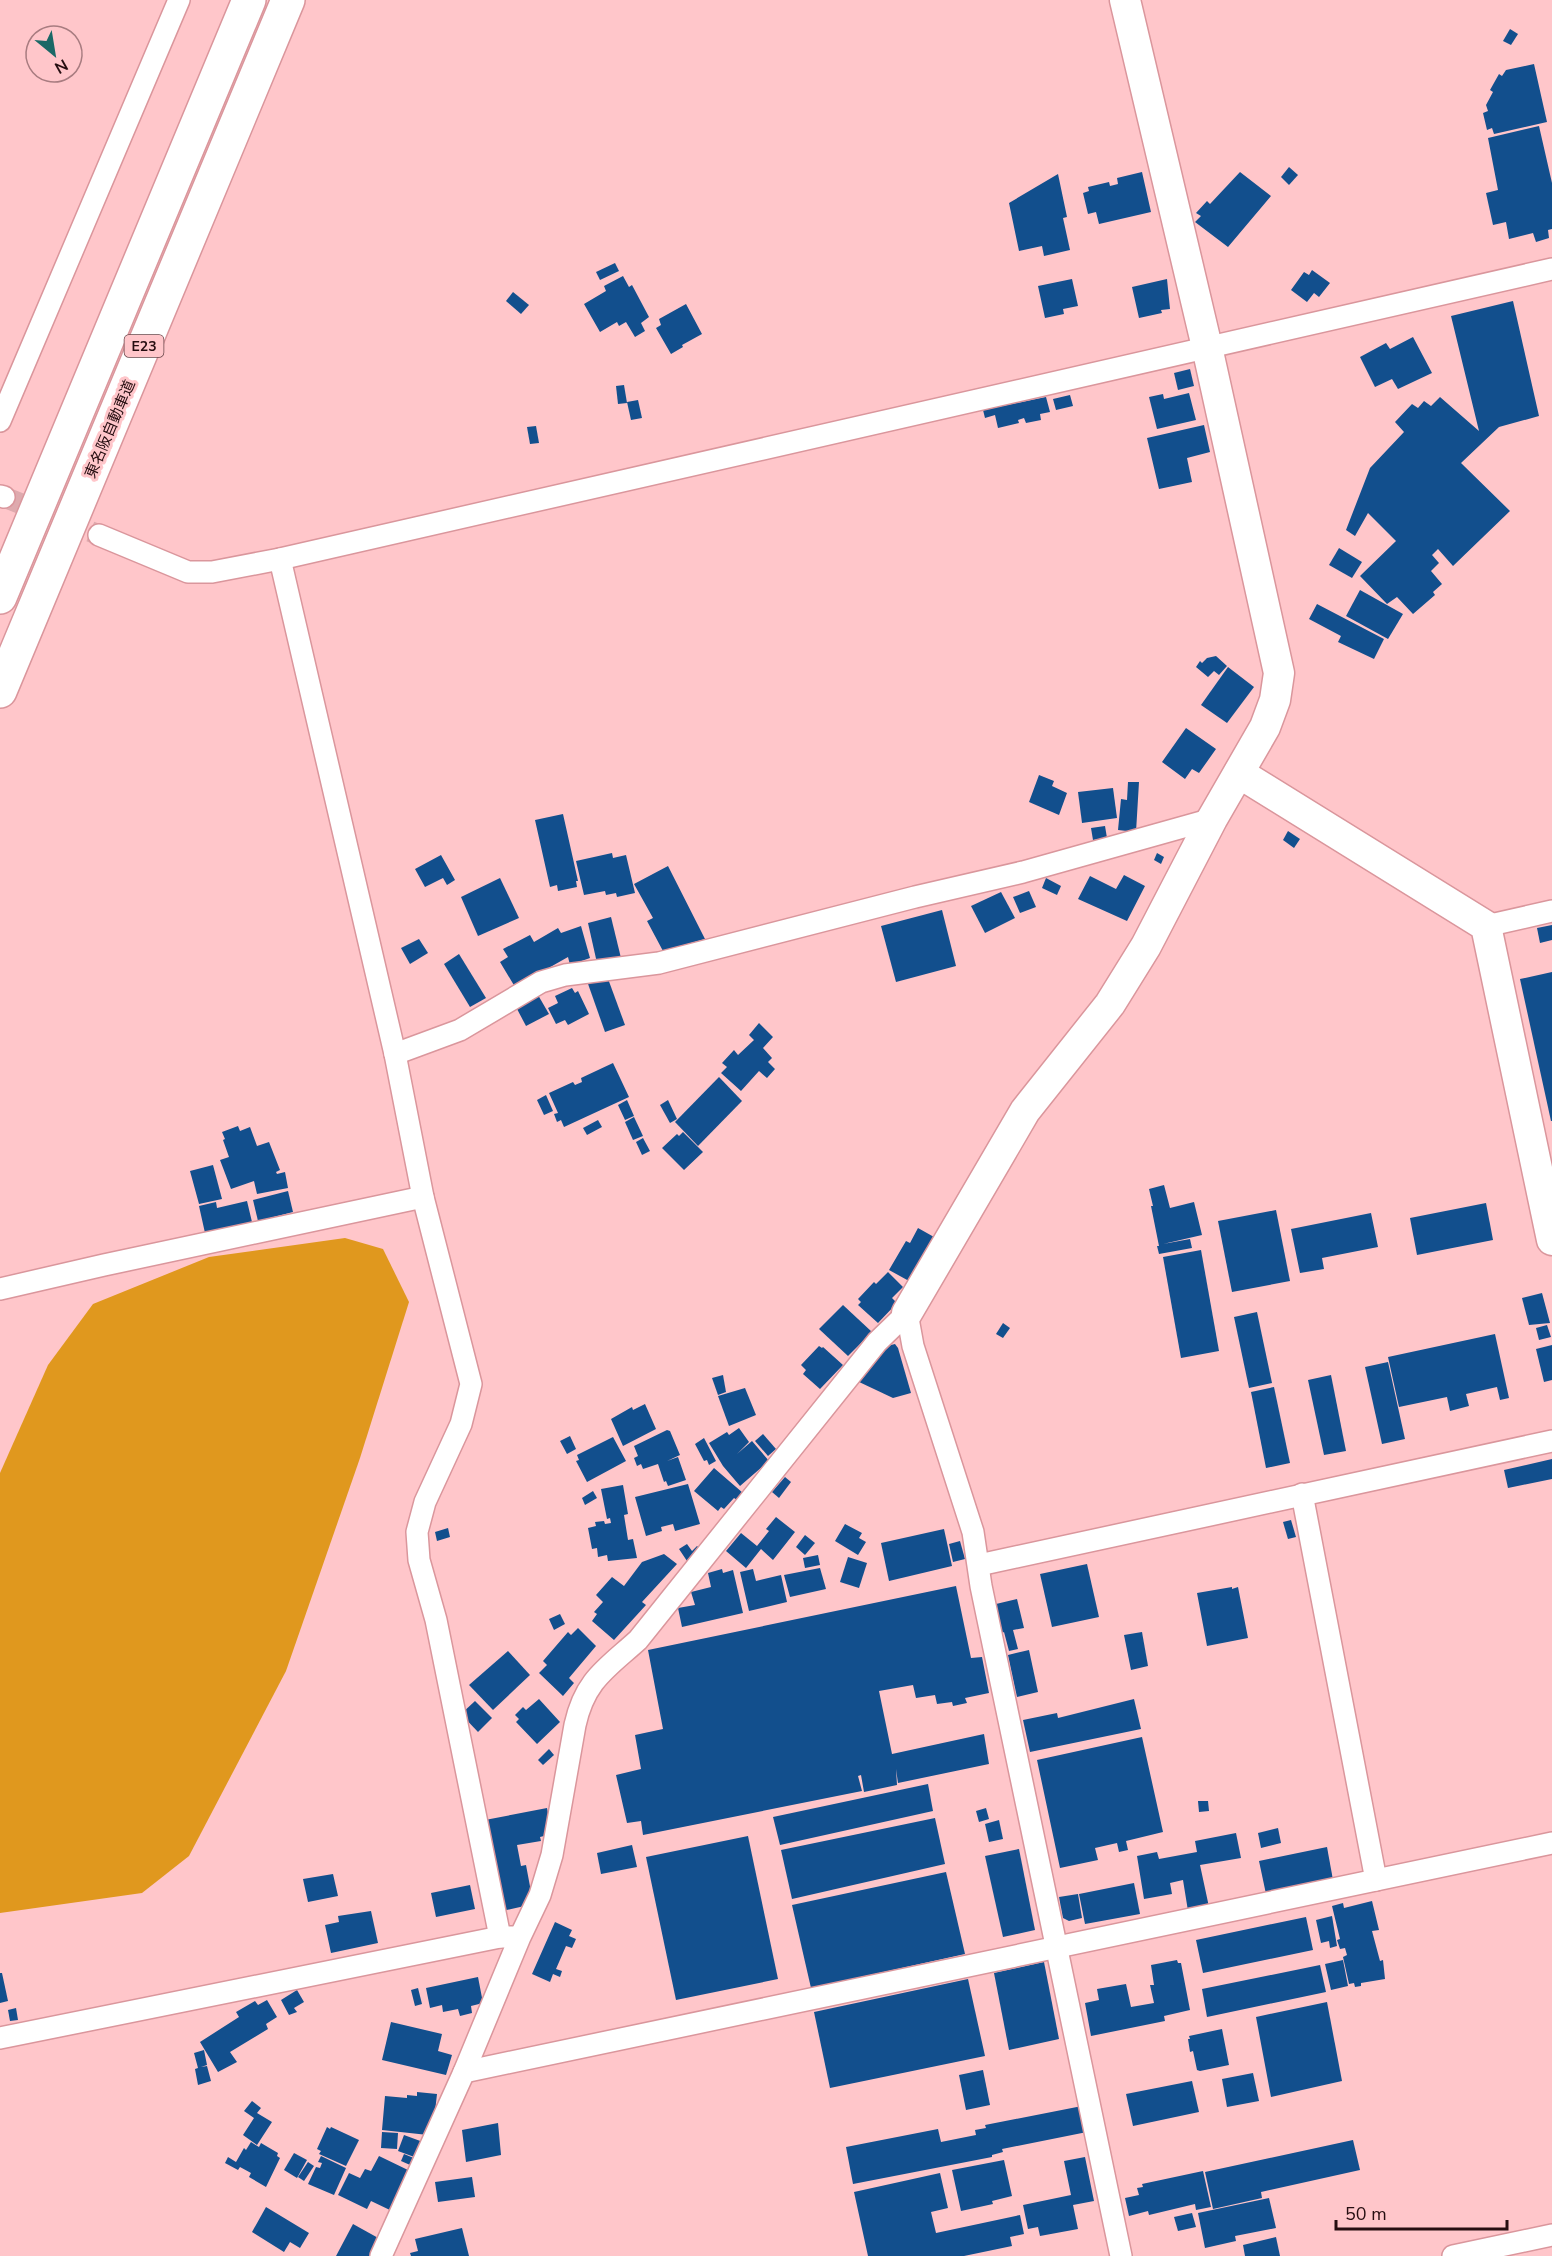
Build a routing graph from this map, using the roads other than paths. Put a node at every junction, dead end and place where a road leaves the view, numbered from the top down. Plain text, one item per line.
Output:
1 (178, 0) edge
2 (249, 0) edge
3 (288, 0) edge
4 (1125, 0) edge
5 (1552, 269) edge
6 (1207, 347) junction
7 (0, 421) edge
8 (99, 535) tunnel mouth
9 (280, 559) junction
10 (0, 597) edge
11 (0, 691) edge
12 (1239, 773) junction
13 (1212, 819) junction
14 (1552, 911) edge
15 (1486, 926) junction
16 (395, 1054) junction
17 (1546, 1186) edge
18 (423, 1197) junction
19 (1552, 1240) edge
20 (0, 1289) edge
21 (907, 1313) junction
22 (1552, 1441) edge
23 (1302, 1494) junction
24 (979, 1565) junction
25 (1552, 1843) edge
26 (1376, 1880) junction
27 (510, 1937) junction
28 (1057, 1946) junction
29 (0, 2038) edge
30 (464, 2072) junction
31 (1552, 2235) edge
32 (381, 2256) edge
33 (1121, 2256) edge
34 (1453, 2256) edge

1 - 7 street
2 - 10 highway, E23
3 - 11 highway, 東名阪自動車道 / E23
4 - 6 street
5 - 6 street
6 - 9 street
6 - 12 street
8 - 9 street
9 - 16 street
12 - 13 street
12 - 15 street
13 - 16 street
13 - 21 street
14 - 15 street
15 - 17 street
16 - 18 street
17 - 19 street
18 - 20 street
18 - 27 street
21 - 24 street
21 - 27 street
22 - 23 street
23 - 24 street
23 - 26 street
24 - 28 street
25 - 26 street
26 - 28 street
27 - 29 street
27 - 30 street
28 - 30 street
28 - 33 street
30 - 32 street
31 - 34 street

